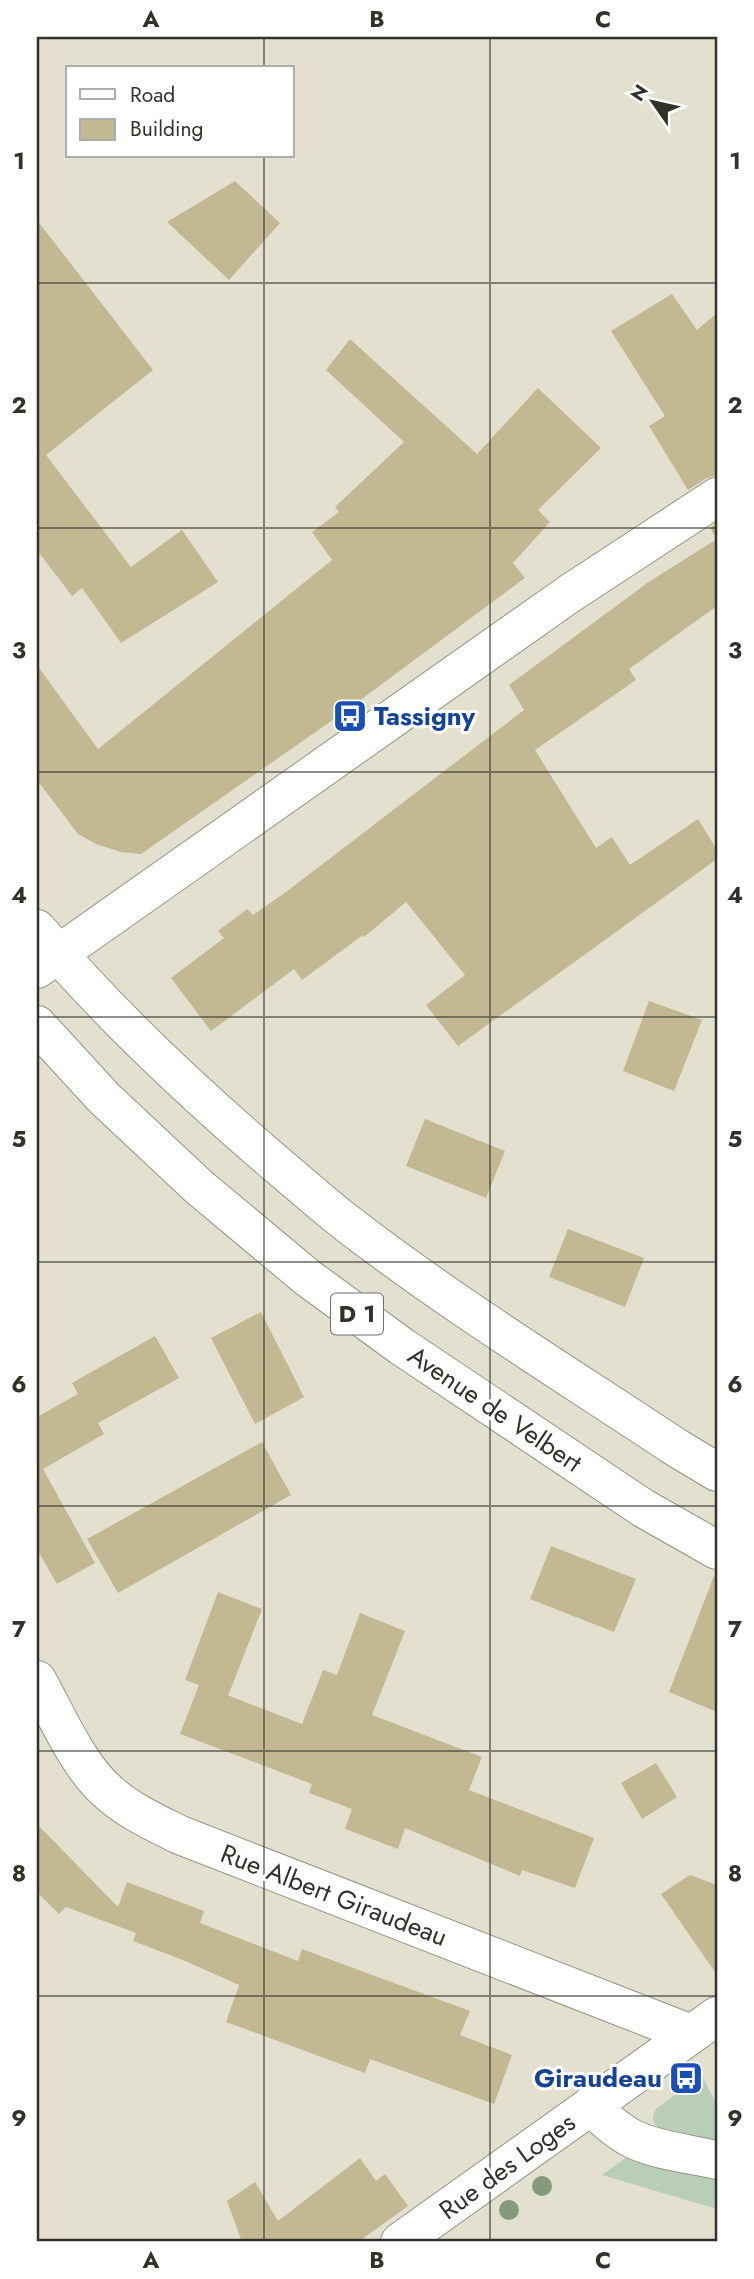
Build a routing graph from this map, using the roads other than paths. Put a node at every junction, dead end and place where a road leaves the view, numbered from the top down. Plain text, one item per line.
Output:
1 (717, 497) edge
2 (44, 950) edge
3 (37, 1025) edge
4 (717, 1472) edge
5 (717, 1550) edge
6 (37, 1680) edge
7 (704, 2025) edge
8 (590, 2106) junction
9 (717, 2160) edge
10 (400, 2242) edge

1 - 2 main road
2 - 4 main road, D 1
3 - 5 main road, Avenue de Velbert / D 1
6 - 7 main road, Rue Albert Giraudeau
7 - 8 main road, Rue des Loges
8 - 9 main road
8 - 10 main road, Rue des Loges

